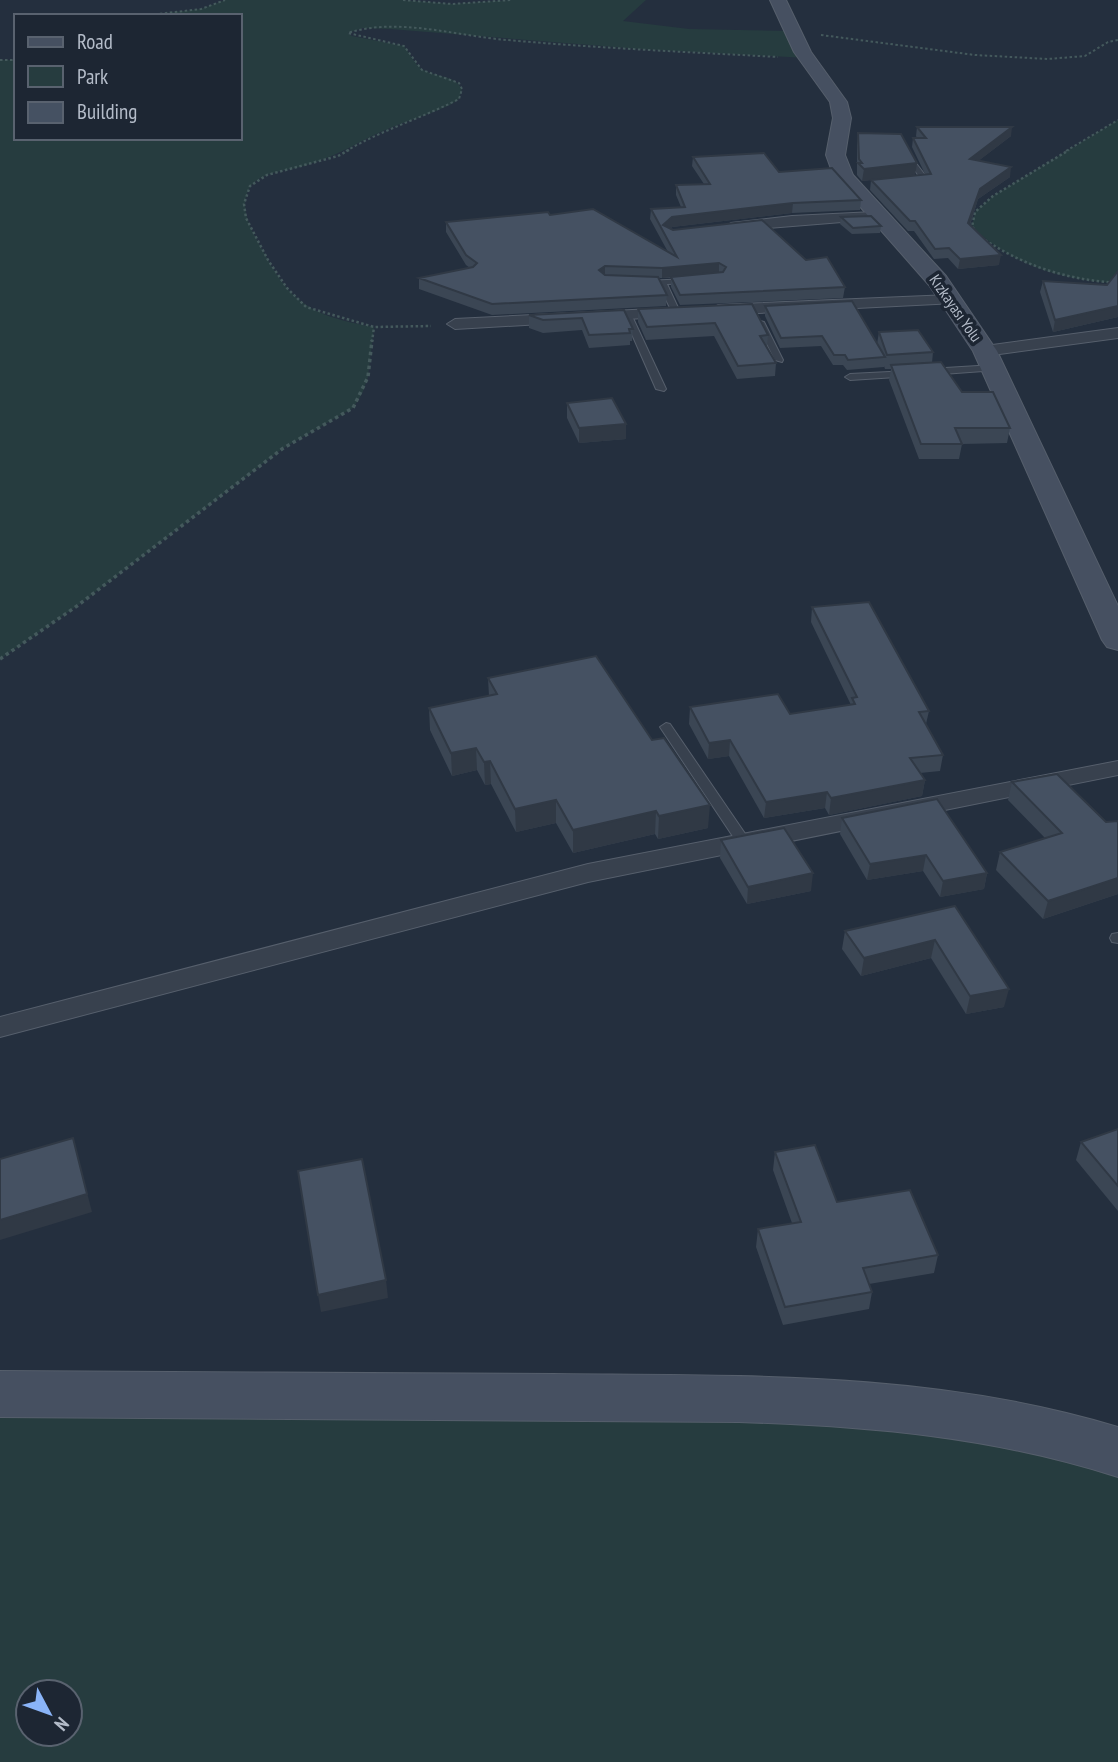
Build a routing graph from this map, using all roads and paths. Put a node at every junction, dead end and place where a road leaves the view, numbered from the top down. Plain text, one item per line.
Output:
1 (225, 0) edge
2 (403, 0) edge
3 (511, 0) edge
4 (778, 0) edge
5 (157, 14) edge
6 (792, 33) junction
7 (1118, 40) edge
8 (807, 58) junction
9 (1118, 120) edge
10 (904, 146) edge
11 (906, 183) edge
12 (880, 216) junction
13 (712, 229) edge
14 (697, 281) edge
15 (628, 282) edge
16 (662, 283) junction
17 (1118, 283) edge
18 (950, 300) junction
19 (754, 308) junction
20 (689, 312) junction
21 (628, 316) junction
22 (454, 324) joint
23 (374, 327) junction
24 (1118, 332) edge
25 (990, 359) junction
26 (779, 360) dead end
27 (850, 377) dead end
28 (661, 389) dead end
29 (1118, 640) edge
30 (0, 659) edge
31 (666, 727) dead end
32 (1118, 768) edge
33 (743, 841) junction
34 (0, 1027) edge
35 (0, 1394) edge
36 (1118, 1452) edge

1 - 5 path
2 - 3 path
4 - 6 street, Kızkayası Yolu
6 - 7 path
6 - 8 street, Kızkayası Yolu
8 - 12 street, Kızkayası Yolu
8 - 23 path
9 - 17 path
10 - 11 lane
12 - 13 street
12 - 18 street, Kızkayası Yolu
14 - 16 lane
15 - 16 lane
16 - 20 lane
18 - 19 street
18 - 25 street, Kızkayası Yolu
19 - 20 street
19 - 26 lane
20 - 21 street
21 - 22 street
21 - 28 lane
22 - 23 path
23 - 30 path
24 - 25 street
25 - 27 lane
25 - 29 street, Kızkayası Yolu
31 - 33 lane
32 - 33 street
33 - 34 street
35 - 36 street

